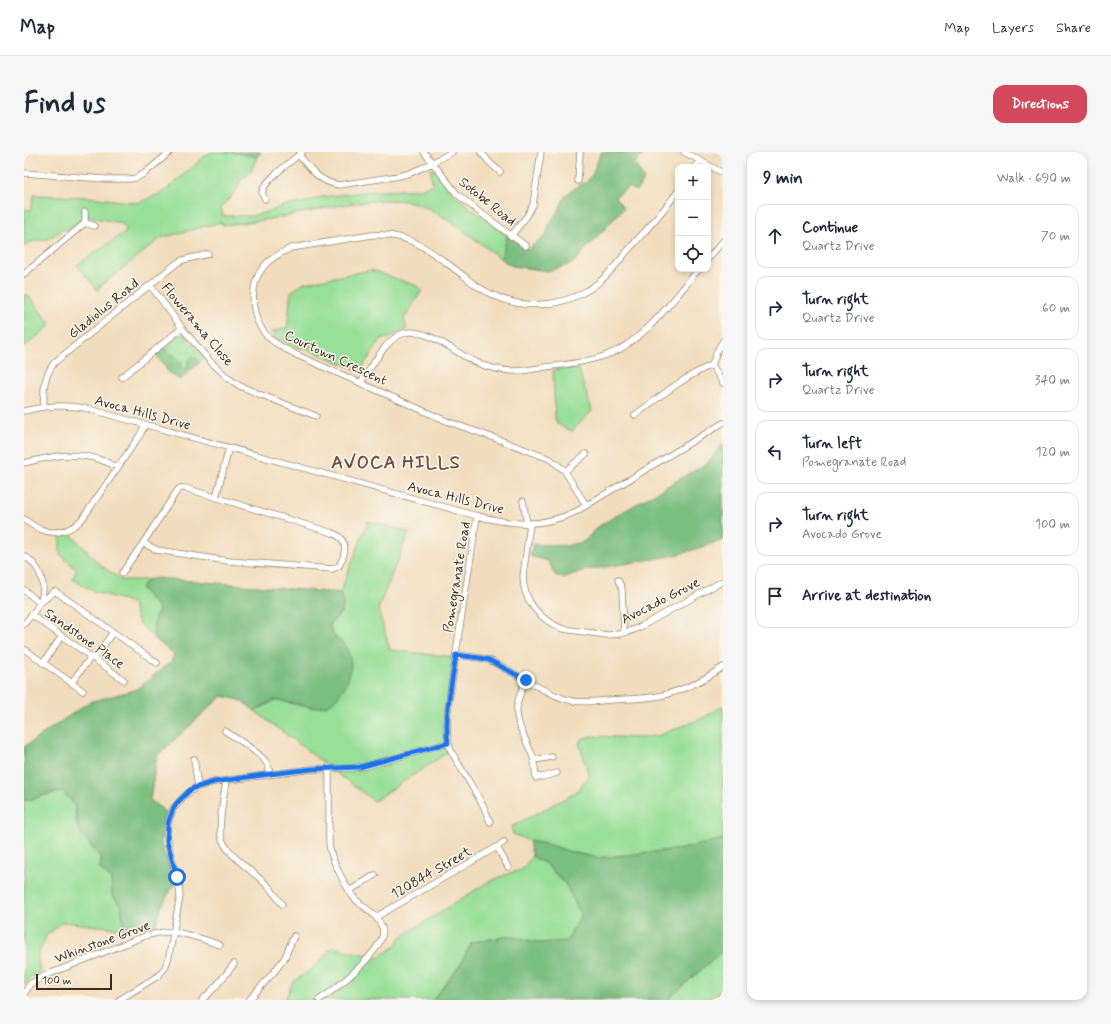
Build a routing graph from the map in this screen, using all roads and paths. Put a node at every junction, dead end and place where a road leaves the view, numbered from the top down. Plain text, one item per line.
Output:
1 (170, 152) edge
2 (424, 152) edge
3 (452, 152) edge
4 (481, 152) edge
5 (540, 152) edge
6 (580, 152) edge
7 (684, 152) edge
8 (301, 153) edge
9 (700, 161) junction
10 (432, 162) junction
11 (698, 164) edge
12 (500, 172) dead end
13 (24, 173) edge
14 (723, 173) edge
15 (578, 181) dead end
16 (675, 195) edge
17 (265, 199) dead end
18 (86, 212) dead end
19 (85, 223) junction
20 (95, 226) dead end
21 (511, 236) junction
22 (723, 241) edge
23 (526, 246) dead end
24 (208, 254) dead end
25 (711, 255) edge
26 (696, 272) edge
27 (24, 274) edge
28 (150, 286) junction
29 (182, 328) junction
30 (723, 341) edge
31 (712, 365) junction
32 (122, 377) dead end
33 (361, 382) junction
34 (723, 383) edge
35 (44, 406) junction
36 (24, 411) edge
37 (635, 415) dead end
38 (316, 416) dead end
39 (723, 423) edge
40 (145, 425) junction
41 (229, 448) junction
42 (586, 454) dead end
43 (24, 463) edge
44 (118, 467) junction
45 (565, 471) junction
46 (216, 498) junction
47 (523, 501) dead end
48 (586, 505) junction
49 (477, 516) junction
50 (24, 519) edge
51 (528, 524) junction
52 (143, 543) junction
53 (24, 556) edge
54 (122, 573) dead end
55 (618, 580) dead end
56 (723, 581) edge
57 (24, 590) edge
58 (40, 603) junction
59 (32, 615) junction
60 (24, 624) edge
61 (112, 632) junction
62 (624, 633) junction
63 (62, 636) junction
64 (24, 649) edge
65 (456, 655) junction
66 (92, 658) junction
67 (43, 663) junction
68 (157, 663) dead end
69 (723, 667) edge
70 (124, 680) dead end
71 (526, 680) junction
72 (71, 683) junction
73 (83, 691) dead end
74 (225, 731) dead end
75 (448, 743) junction
76 (552, 757) dead end
77 (194, 759) dead end
78 (534, 760) junction
79 (329, 768) junction
80 (557, 773) dead end
81 (270, 774) junction
82 (226, 781) junction
83 (198, 787) junction
84 (490, 822) dead end
85 (504, 842) dead end
86 (497, 847) junction
87 (508, 867) dead end
88 (376, 875) dead end
89 (349, 891) junction
90 (282, 904) dead end
91 (376, 917) junction
92 (173, 932) junction
93 (294, 936) dead end
94 (220, 945) dead end
95 (234, 964) dead end
96 (24, 994) edge
97 (119, 1000) edge
98 (202, 1000) edge
99 (249, 1000) edge
100 (319, 1000) edge

1 - 13 street
2 - 10 street, Sotobe Road
3 - 10 street
4 - 12 street
5 - 21 street
6 - 15 street
7 - 9 street
8 - 10 street
8 - 17 street
9 - 11 street
9 - 14 street
10 - 21 street, Sotobe Road
16 - 33 street, Courtown Crescent
18 - 19 street
19 - 20 street
19 - 27 street
21 - 23 street, Sotobe Road
22 - 25 street
24 - 28 street, Gladiolus Road
26 - 33 street
28 - 29 street, Flowerama Close
28 - 35 street, Gladiolus Road
29 - 32 street
29 - 38 street, Flowerama Close
30 - 31 street
31 - 34 street
31 - 37 street
33 - 45 street, Courtown Crescent
35 - 36 street, Avoca Hills Drive
35 - 40 street, Avoca Hills Drive
39 - 48 street, Avoca Hills Drive
40 - 41 street, Avoca Hills Drive
40 - 44 street
41 - 46 street
41 - 49 street, Avoca Hills Drive
42 - 45 street
43 - 44 street
44 - 50 street
45 - 48 street, Courtown Crescent
46 - 52 street
46 - 52 street
47 - 51 street, Avocado Grove
48 - 51 street, Avoca Hills Drive
49 - 51 street, Avoca Hills Drive
49 - 65 street, Pomegranate Road
51 - 62 street, Avocado Grove
52 - 54 street
53 - 58 street
55 - 62 street
56 - 62 street, Avocado Grove
57 - 58 street
58 - 59 street
58 - 61 street
59 - 60 street
59 - 63 street, Sandstone Place
61 - 66 street
61 - 68 street
63 - 66 street, Sandstone Place
63 - 67 street
64 - 67 street
65 - 71 street
65 - 75 street, Pomegranate Road
66 - 70 street, Sandstone Place
66 - 72 street
67 - 72 street
69 - 71 street
71 - 78 street
72 - 73 street
74 - 81 street
75 - 79 street
75 - 84 street, Pomegranate Road
76 - 78 street
77 - 83 street
78 - 80 street
79 - 81 street
79 - 89 street
81 - 82 street
82 - 83 street
82 - 90 street
83 - 92 street
85 - 86 street, 120844 Street
86 - 87 street
86 - 91 street, 120844 Street
88 - 89 street
89 - 91 street
91 - 100 street
92 - 94 street, Whinstone Grove
92 - 96 street, Whinstone Grove
92 - 97 street
93 - 99 street
95 - 98 street

